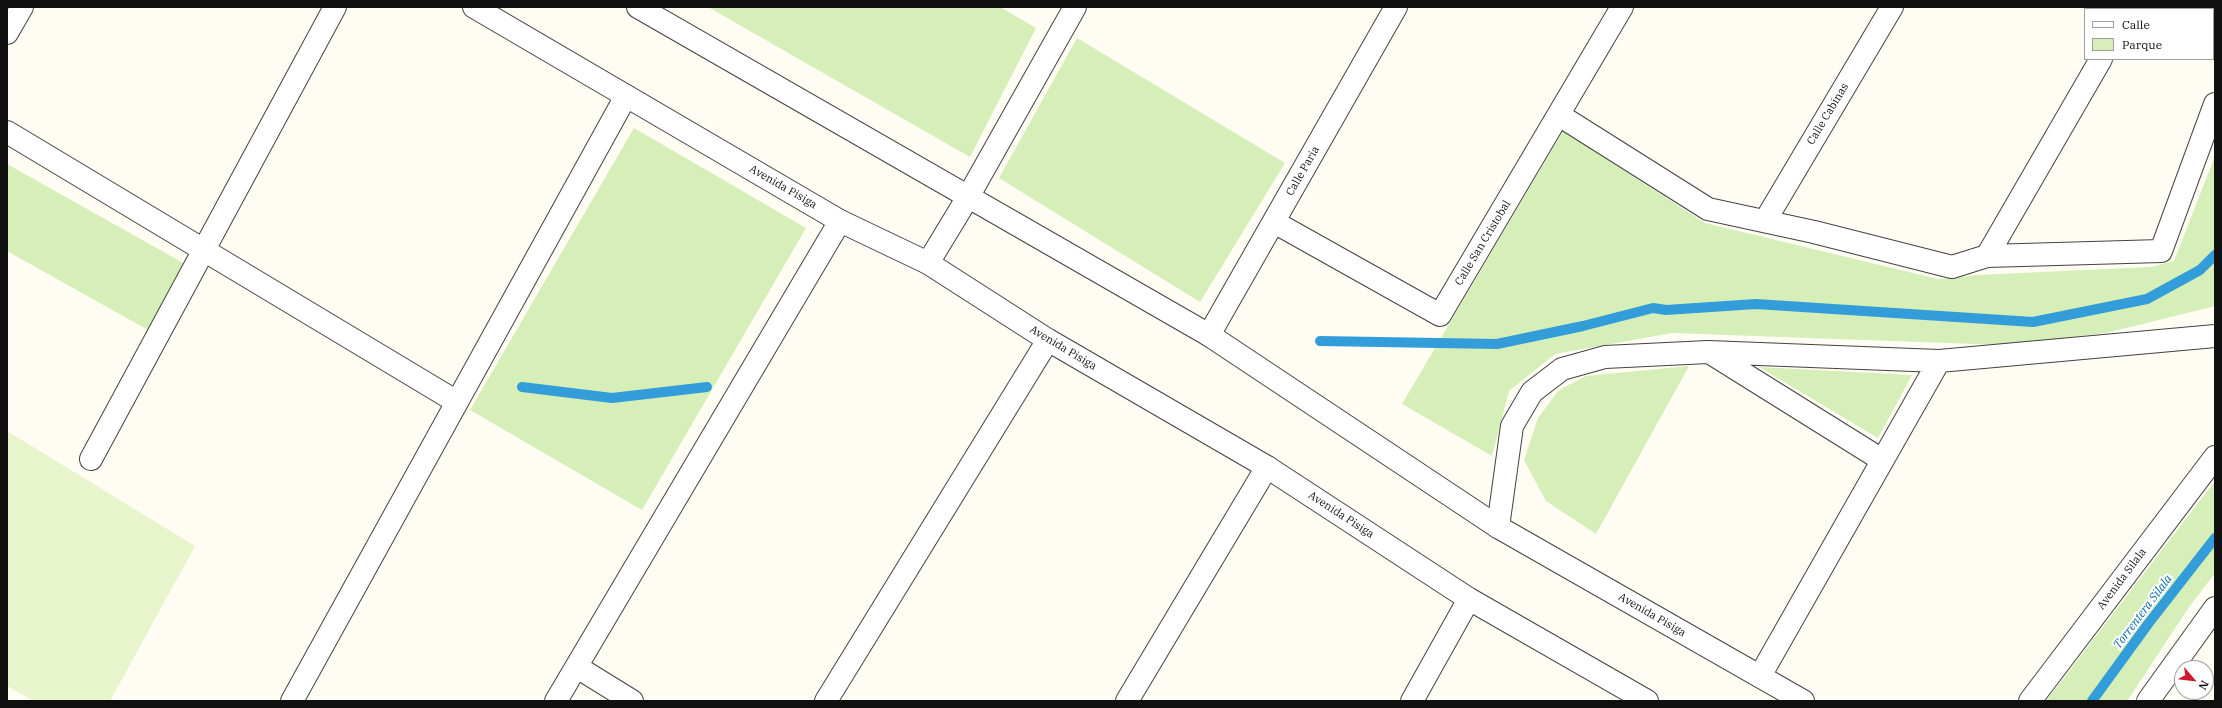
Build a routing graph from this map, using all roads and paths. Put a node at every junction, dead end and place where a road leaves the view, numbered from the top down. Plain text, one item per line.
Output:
1 (22, 7) edge
2 (335, 7) edge
3 (474, 7) edge
4 (638, 7) edge
5 (1075, 7) edge
6 (1396, 7) edge
7 (1622, 7) edge
8 (1892, 7) edge
9 (7, 33) edge
10 (2099, 60) edge
11 (626, 96) junction
12 (2215, 104) edge
13 (1559, 115) junction
14 (7, 132) edge
15 (968, 197) junction
16 (840, 221) junction
17 (1765, 221) junction
18 (1274, 222) junction
19 (204, 251) junction
20 (1986, 256) junction
21 (928, 263) junction
22 (1209, 335) junction
23 (2215, 336) edge
24 (1048, 340) junction
25 (1708, 352) junction
26 (1939, 362) junction
27 (457, 402) junction
28 (2215, 457) edge
29 (91, 459) dead end
30 (1882, 460) junction
31 (1267, 467) junction
32 (1498, 527) junction
33 (1469, 599) junction
34 (2215, 608) edge
35 (577, 667) junction
36 (1760, 676) junction
37 (292, 701) edge
38 (556, 701) edge
39 (632, 701) edge
40 (826, 701) edge
41 (1127, 701) edge
42 (1412, 701) edge
43 (1647, 701) edge
44 (1803, 701) edge
45 (2030, 701) edge
46 (2148, 701) edge

1 - 9 street
2 - 19 street
3 - 11 street, Avenida Pisiga
4 - 15 street, Avenida Pisiga
5 - 15 street
6 - 18 street, Calle Paria
7 - 13 street, Calle San Cristobal
8 - 17 street, Calle Cabinas
10 - 20 street
11 - 16 street, Avenida Pisiga
11 - 27 street
12 - 20 street
13 - 17 street
13 - 18 street, Calle San Cristobal
14 - 19 street
15 - 21 street
15 - 22 street, Avenida Pisiga
16 - 21 street, Avenida Pisiga
16 - 35 street
17 - 20 street
18 - 22 street, Calle Paria
19 - 27 street
19 - 29 street
21 - 24 street, Avenida Pisiga
22 - 32 street, Avenida Pisiga
23 - 26 street
24 - 31 street, Avenida Pisiga
24 - 40 street
25 - 26 street
25 - 30 street
25 - 32 street
26 - 30 street
27 - 37 street
28 - 45 street, Avenida Silala
30 - 36 street
31 - 33 street, Avenida Pisiga
31 - 41 street
32 - 36 street, Avenida Pisiga
33 - 42 street
33 - 43 street, Avenida Pisiga
34 - 46 street
35 - 38 street
35 - 39 street
36 - 44 street, Avenida Pisiga

